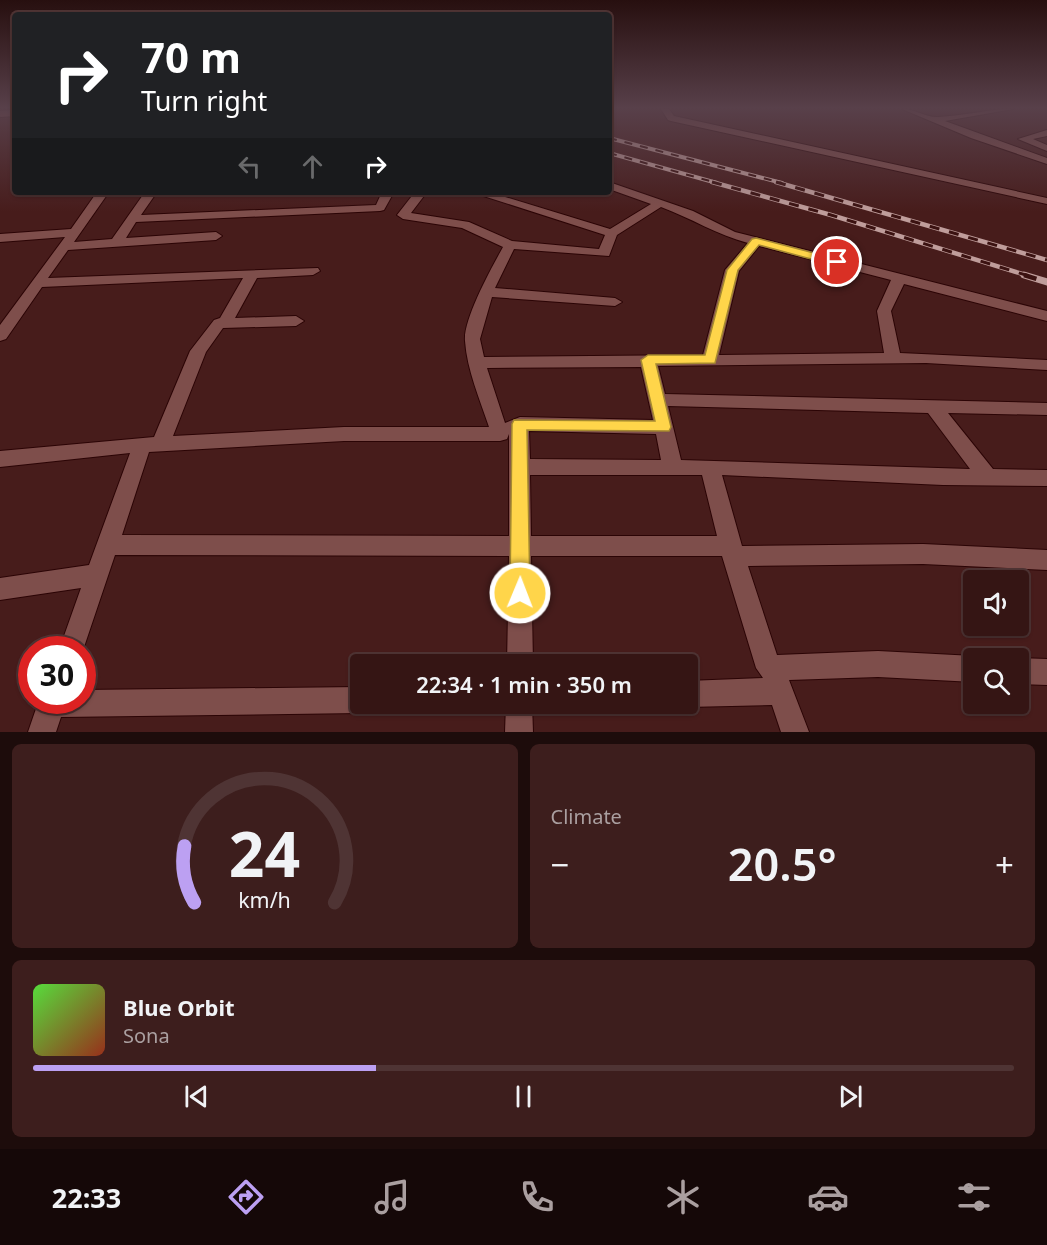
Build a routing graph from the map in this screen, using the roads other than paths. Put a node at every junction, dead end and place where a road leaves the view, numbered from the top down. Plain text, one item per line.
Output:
1 (785, 143) edge
2 (997, 143) edge
3 (1047, 148) edge
4 (1029, 155) junction
5 (1047, 161) edge
6 (612, 186) edge
7 (101, 195) edge
8 (150, 195) edge
9 (386, 195) edge
10 (419, 195) edge
11 (487, 195) edge
12 (1047, 201) edge
13 (660, 203) junction
14 (133, 219) junction
15 (75, 232) junction
16 (612, 233) junction
17 (216, 236) dead end
18 (0, 238) edge
19 (756, 241) junction
20 (116, 243) junction
21 (510, 245) junction
22 (64, 246) junction
23 (313, 271) dead end
24 (253, 273) junction
25 (899, 279) junction
26 (38, 283) junction
27 (486, 292) junction
28 (615, 302) dead end
29 (1047, 316) edge
30 (296, 321) dead end
31 (225, 323) junction
32 (0, 336) edge
33 (893, 358) junction
34 (648, 360) junction
35 (710, 360) junction
36 (477, 363) junction
37 (1047, 365) edge
38 (657, 400) junction
39 (932, 405) junction
40 (1047, 409) edge
41 (664, 427) junction
42 (510, 429) junction
43 (152, 444) junction
44 (0, 459) edge
45 (521, 467) junction
46 (710, 467) junction
47 (674, 468) junction
48 (988, 478) junction
49 (1047, 478) edge
50 (107, 545) junction
51 (521, 546) junction
52 (732, 551) junction
53 (1047, 560) edge
54 (97, 575) junction
55 (0, 590) edge
56 (76, 636) edge
57 (520, 654) edge
58 (963, 668) edge
59 (1029, 671) edge
60 (1047, 672) edge
61 (776, 680) junction
62 (698, 692) edge
63 (350, 700) edge
64 (96, 702) edge
65 (48, 714) edge
66 (519, 714) edge
67 (42, 732) edge
68 (519, 732) edge
69 (795, 732) edge

1 - 12 street
2 - 4 street
3 - 4 street
4 - 5 street
6 - 13 street
7 - 15 street
8 - 14 street
9 - 14 street
10 - 21 street
11 - 16 street
13 - 16 street
13 - 19 street
14 - 20 street
15 - 18 street
15 - 22 street
16 - 21 street
17 - 20 street
19 - 25 street
19 - 35 street
20 - 22 street
21 - 27 street
22 - 26 street
23 - 24 street
24 - 26 street
24 - 31 street
25 - 29 street
25 - 33 street
26 - 32 street
27 - 28 street
27 - 36 street
30 - 31 street
31 - 43 street
33 - 35 street
33 - 37 street
34 - 35 street
34 - 36 street
34 - 38 street
36 - 42 street
38 - 39 street
38 - 41 street
39 - 40 street
39 - 48 street
41 - 42 street
41 - 47 street
42 - 43 street
42 - 45 street
43 - 44 street
43 - 50 street
45 - 47 street
45 - 51 street
46 - 47 street
46 - 48 street
46 - 52 street
48 - 49 street
50 - 51 street
50 - 54 street
51 - 52 street
51 - 57 street
52 - 53 street
52 - 61 street
54 - 55 street
54 - 56 street
58 - 61 street
59 - 60 street
61 - 62 street
61 - 69 street
63 - 64 street
65 - 67 street
66 - 68 street

